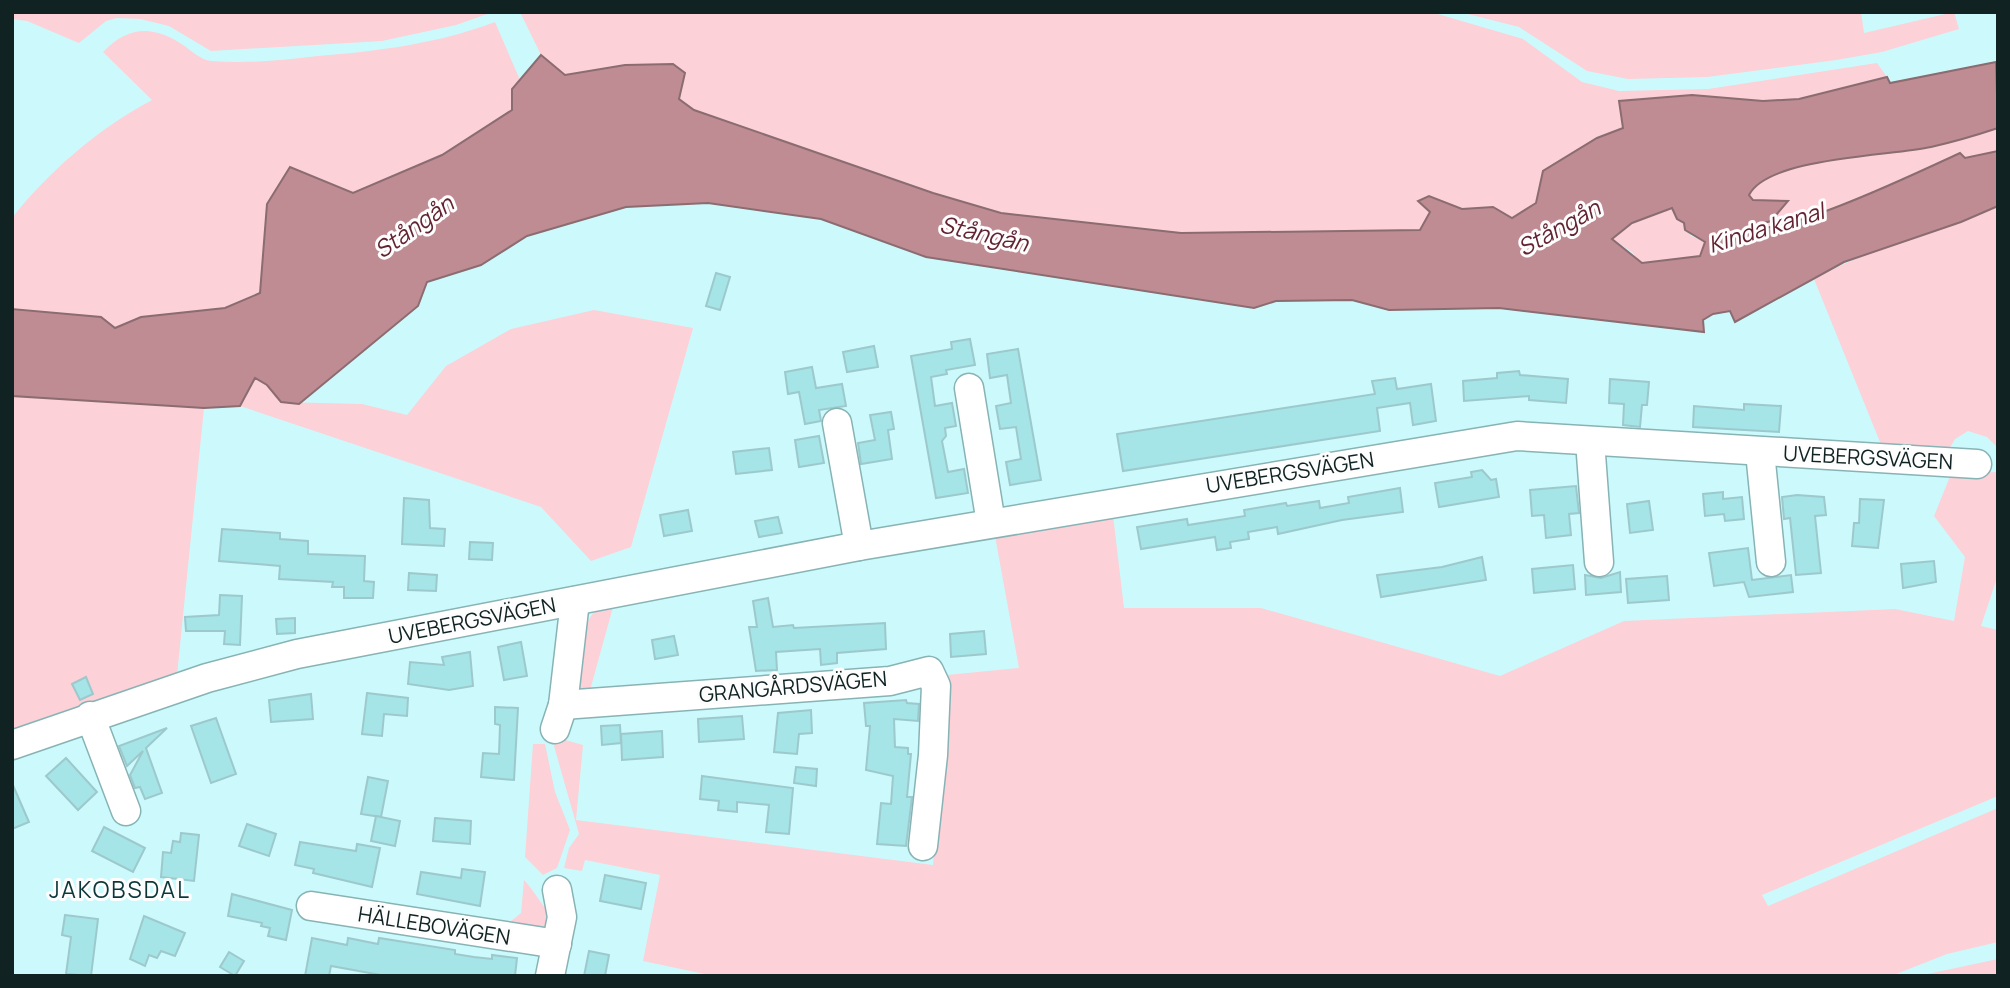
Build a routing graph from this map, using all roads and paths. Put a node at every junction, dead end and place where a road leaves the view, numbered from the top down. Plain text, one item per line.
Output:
1 (970, 388) dead end
2 (837, 423) dead end
3 (1590, 441) junction
4 (1759, 452) junction
5 (1977, 464) dead end
6 (991, 523) junction
7 (859, 546) junction
8 (1599, 562) dead end
9 (1771, 562) dead end
10 (575, 601) junction
11 (90, 716) junction
12 (12, 745) edge
13 (126, 811) dead end
14 (923, 846) dead end
15 (557, 890) dead end
16 (311, 906) dead end
17 (556, 944) junction
18 (550, 976) edge

1 - 6 street
2 - 7 street
3 - 4 street, UVEBERGSVÄGEN
3 - 6 street, UVEBERGSVÄGEN
3 - 8 street
4 - 5 street, UVEBERGSVÄGEN
4 - 9 street, UVEBERGSVÄGEN
6 - 7 street, UVEBERGSVÄGEN
7 - 10 street, UVEBERGSVÄGEN
10 - 11 street, UVEBERGSVÄGEN
10 - 14 street, GRANGÅRDSVÄGEN
11 - 12 street, UVEBERGSVÄGEN
11 - 13 street
15 - 17 street
16 - 17 street, HÄLLEBOVÄGEN
17 - 18 street

